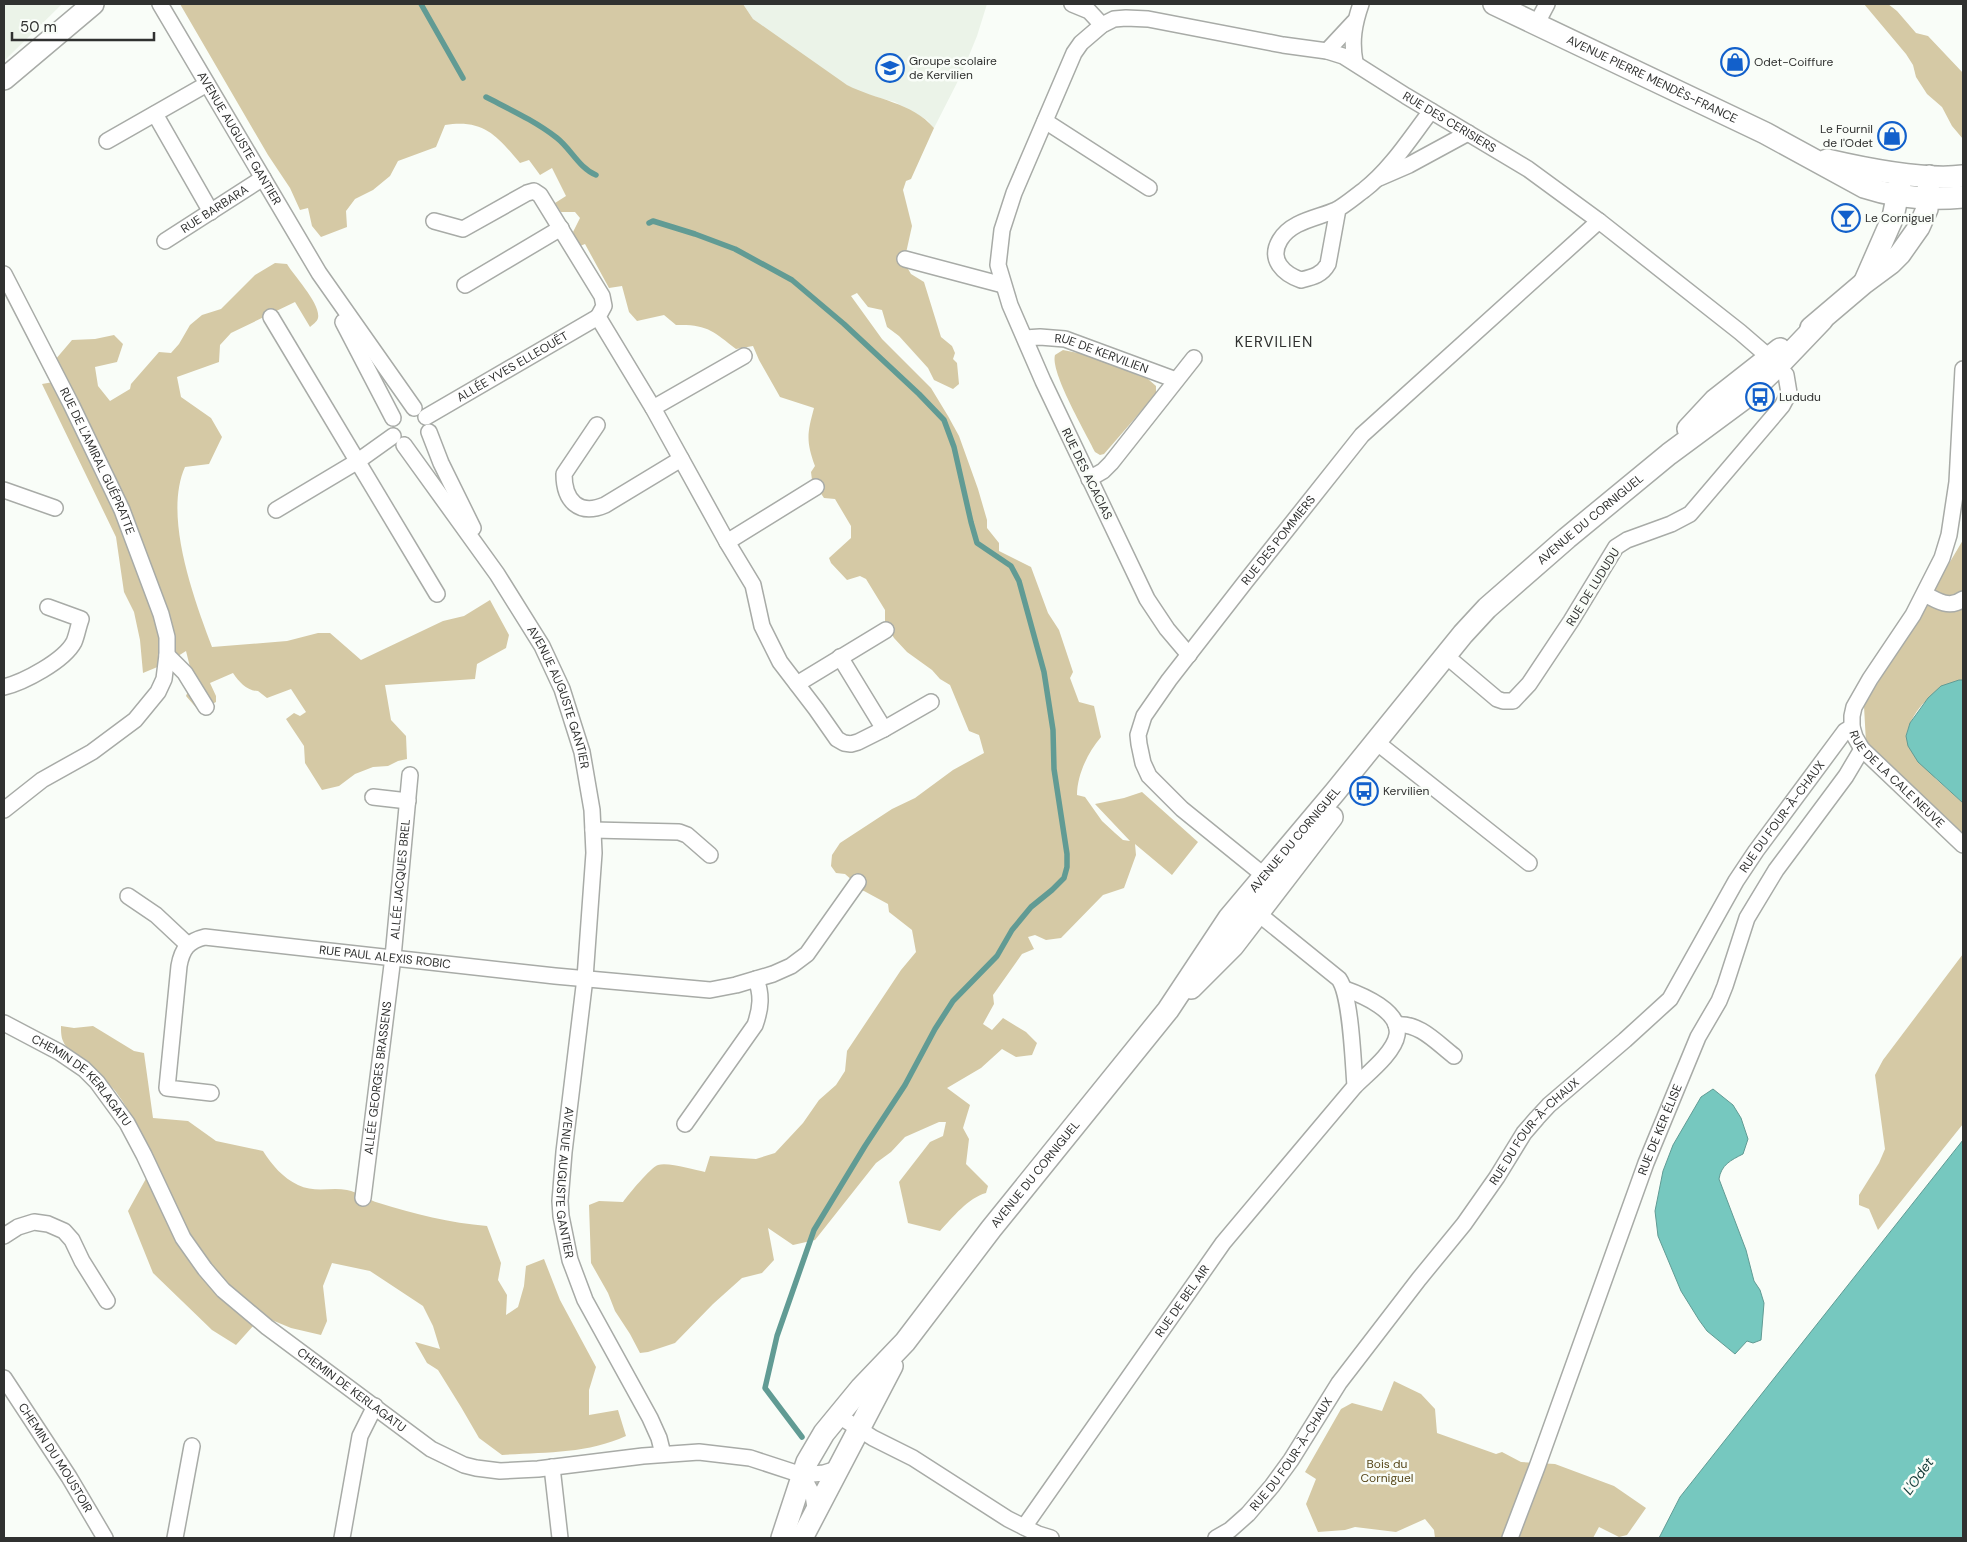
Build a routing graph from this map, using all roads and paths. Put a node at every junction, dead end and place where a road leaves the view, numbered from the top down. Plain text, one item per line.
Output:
1 (73, 4) edge
2 (92, 4) edge
3 (160, 4) edge
4 (1072, 4) edge
5 (1361, 4) edge
6 (1494, 4) edge
7 (1547, 4) edge
8 (1354, 22) junction
9 (1537, 23) junction
10 (1102, 25) junction
11 (1327, 51) junction
12 (1355, 62) junction
13 (20, 64) junction
14 (4, 79) edge
15 (207, 84) junction
16 (1431, 111) junction
17 (155, 114) junction
18 (1045, 121) junction
19 (1468, 133) junction
20 (107, 141) dead end
21 (1809, 156) junction
22 (1902, 173) junction
23 (1930, 176) junction
24 (1963, 176) edge
25 (263, 178) junction
26 (1375, 180) junction
27 (1148, 188) dead end
28 (1898, 196) junction
29 (1963, 197) edge
30 (1928, 199) junction
31 (1338, 209) junction
32 (211, 212) junction
33 (434, 221) dead end
34 (1599, 221) junction
35 (561, 228) junction
36 (165, 241) dead end
37 (905, 260) dead end
38 (4, 274) edge
39 (319, 274) junction
40 (1864, 282) junction
41 (465, 285) dead end
42 (1002, 285) junction
43 (271, 317) dead end
44 (598, 317) junction
45 (1025, 338) junction
46 (744, 356) dead end
47 (1194, 358) dead end
48 (1774, 361) junction
49 (1963, 369) edge
50 (1176, 380) junction
51 (653, 408) junction
52 (420, 412) junction
53 (393, 418) junction
54 (597, 425) dead end
55 (429, 432) junction
56 (398, 441) junction
57 (681, 458) junction
58 (358, 461) junction
59 (1089, 479) junction
60 (816, 487) dead end
61 (4, 490) edge
62 (55, 508) dead end
63 (276, 510) dead end
64 (727, 542) junction
65 (497, 574) junction
66 (437, 594) dead end
67 (1925, 594) junction
68 (1963, 599) edge
69 (48, 608) dead end
70 (886, 630) dead end
71 (167, 655) junction
72 (1189, 655) junction
73 (840, 657) junction
74 (1449, 659) junction
75 (797, 684) junction
76 (4, 687) edge
77 (931, 702) dead end
78 (206, 707) dead end
79 (1852, 727) junction
80 (884, 729) junction
81 (1380, 745) junction
82 (1862, 749) junction
83 (410, 775) dead end
84 (373, 797) dead end
85 (408, 801) junction
86 (4, 810) edge
87 (593, 830) junction
88 (1963, 845) edge
89 (710, 855) dead end
90 (1529, 863) dead end
91 (1271, 881) junction
92 (858, 882) dead end
93 (128, 896) dead end
94 (1251, 907) junction
95 (187, 944) junction
96 (393, 957) junction
97 (585, 978) junction
98 (756, 979) junction
99 (1345, 989) junction
100 (4, 1023) edge
101 (1396, 1025) junction
102 (1454, 1056) dead end
103 (1355, 1086) junction
104 (211, 1093) dead end
105 (685, 1124) dead end
106 (363, 1198) dead end
107 (4, 1236) edge
108 (107, 1301) dead end
109 (905, 1342) junction
110 (4, 1378) edge
111 (375, 1406) junction
112 (839, 1416) junction
113 (859, 1429) junction
114 (192, 1446) dead end
115 (663, 1454) junction
116 (552, 1467) junction
117 (840, 1468) junction
118 (802, 1475) junction
119 (816, 1514) junction
120 (1024, 1527) junction
121 (105, 1538) edge
122 (175, 1538) edge
123 (342, 1538) edge
124 (560, 1538) edge
125 (782, 1538) edge
126 (802, 1538) edge
127 (1051, 1538) edge
128 (1216, 1538) edge
129 (1510, 1538) edge

1 - 13 street
2 - 13 street
3 - 15 street, AVENUE AUGUSTE GANTIER
4 - 10 street
5 - 8 street
6 - 9 street, AVENUE PIERRE MENDÈS-FRANCE
7 - 9 street
8 - 11 street
8 - 12 street
9 - 21 street, AVENUE PIERRE MENDÈS-FRANCE
10 - 11 street, RUE DES CERISIERS
10 - 18 street, RUE DES ACACIAS
11 - 12 street, RUE DES CERISIERS
12 - 16 street, RUE DES CERISIERS
13 - 14 street
15 - 17 street
15 - 25 street, AVENUE AUGUSTE GANTIER
16 - 19 street, RUE DES CERISIERS
16 - 26 street
17 - 20 street
17 - 32 street
18 - 27 street
18 - 42 street, RUE DES ACACIAS
19 - 26 street
19 - 34 street, RUE DES CERISIERS
21 - 22 street, AVENUE PIERRE MENDÈS-FRANCE
21 - 28 street, AVENUE PIERRE MENDÈS-FRANCE
22 - 23 street, AVENUE PIERRE MENDÈS-FRANCE
22 - 28 street, AVENUE DU CORNIGUEL
23 - 24 street, AVENUE PIERRE MENDÈS-FRANCE
23 - 30 street, AVENUE DU CORNIGUEL
25 - 32 street, RUE BARBARA
25 - 39 street, AVENUE AUGUSTE GANTIER
26 - 31 street
28 - 30 street, AVENUE PIERRE MENDÈS-FRANCE
28 - 40 street, AVENUE DU CORNIGUEL
29 - 30 street, AVENUE PIERRE MENDÈS-FRANCE
30 - 40 street, AVENUE DU CORNIGUEL
31 - 31 street
32 - 36 street, RUE BARBARA
33 - 35 street
34 - 48 street, RUE DES CERISIERS
34 - 72 street, RUE DES POMMIERS
35 - 41 street
35 - 44 street
37 - 42 street
38 - 71 street, RUE DE L'AMIRAL GUÉPRATTE
39 - 52 street, AVENUE AUGUSTE GANTIER
39 - 53 street, AVENUE AUGUSTE GANTIER
40 - 48 street, AVENUE DU CORNIGUEL
42 - 45 street, RUE DES ACACIAS
43 - 58 street
44 - 51 street
44 - 52 street, ALLÉE YVES ELLEOUËT
45 - 50 street, RUE DE KERVILIEN
45 - 59 street, RUE DES ACACIAS
46 - 51 street
47 - 50 street
48 - 74 street, AVENUE DU CORNIGUEL
48 - 74 street, RUE DE LUDUDU
49 - 67 street, RUE DE LA CALE NEUVE
50 - 59 street
51 - 57 street
52 - 53 street
52 - 55 street
53 - 56 street
54 - 57 street
55 - 56 street
55 - 65 street, AVENUE AUGUSTE GANTIER
56 - 58 street
56 - 65 street, AVENUE AUGUSTE GANTIER
57 - 64 street
58 - 63 street
58 - 66 street
59 - 72 street, RUE DES ACACIAS
60 - 64 street
61 - 62 street
64 - 75 street
65 - 87 street, AVENUE AUGUSTE GANTIER
67 - 68 street
67 - 79 street, RUE DE LA CALE NEUVE
69 - 76 street
70 - 73 street
71 - 78 street
71 - 86 street, RUE DE L'AMIRAL GUÉPRATTE
72 - 91 street, RUE DES POMMIERS
73 - 75 street
73 - 80 street
74 - 81 street, AVENUE DU CORNIGUEL
75 - 80 street
77 - 80 street
79 - 82 street, RUE DE LA CALE NEUVE
79 - 128 street, RUE DU FOUR-À-CHAUX
81 - 90 street
81 - 91 street, AVENUE DU CORNIGUEL
82 - 88 street, RUE DE LA CALE NEUVE
82 - 129 street, RUE DE KER ÉLISE
83 - 85 street, ALLÉE JACQUES BREL
84 - 85 street, ALLÉE JACQUES BREL
85 - 96 street, ALLÉE JACQUES BREL
87 - 89 street
87 - 97 street, AVENUE AUGUSTE GANTIER
91 - 94 street, AVENUE DU CORNIGUEL
92 - 98 street, RUE PAUL ALEXIS ROBIC
93 - 95 street
94 - 99 street
94 - 109 street, AVENUE DU CORNIGUEL
95 - 96 street, RUE PAUL ALEXIS ROBIC
95 - 104 street
96 - 97 street, RUE PAUL ALEXIS ROBIC
96 - 106 street, ALLÉE GEORGES BRASSENS
97 - 98 street, RUE PAUL ALEXIS ROBIC
97 - 115 street, AVENUE AUGUSTE GANTIER
98 - 105 street
99 - 101 street
99 - 103 street
100 - 111 street, CHEMIN DE KERLAGATU
101 - 102 street
101 - 103 street, RUE DE BEL AIR
103 - 120 street, RUE DE BEL AIR
107 - 108 street
109 - 112 street, AVENUE DU CORNIGUEL
109 - 113 street, AVENUE DU CORNIGUEL
110 - 121 street, CHEMIN DU MOUSTOIR
111 - 116 street, CHEMIN DE KERLAGATU
111 - 123 street
112 - 113 street
112 - 118 street, AVENUE DU CORNIGUEL
113 - 117 street, AVENUE DU CORNIGUEL
113 - 120 street
114 - 122 street
115 - 116 street, CHEMIN DE KERLAGATU
115 - 118 street, CHEMIN DE KERLAGATU
116 - 124 street
117 - 118 street, CHEMIN DE KERLAGATU
117 - 119 street, AVENUE DU CORNIGUEL
118 - 119 street
118 - 125 street, AVENUE DU CORNIGUEL
119 - 126 street, AVENUE DU CORNIGUEL
120 - 127 street

